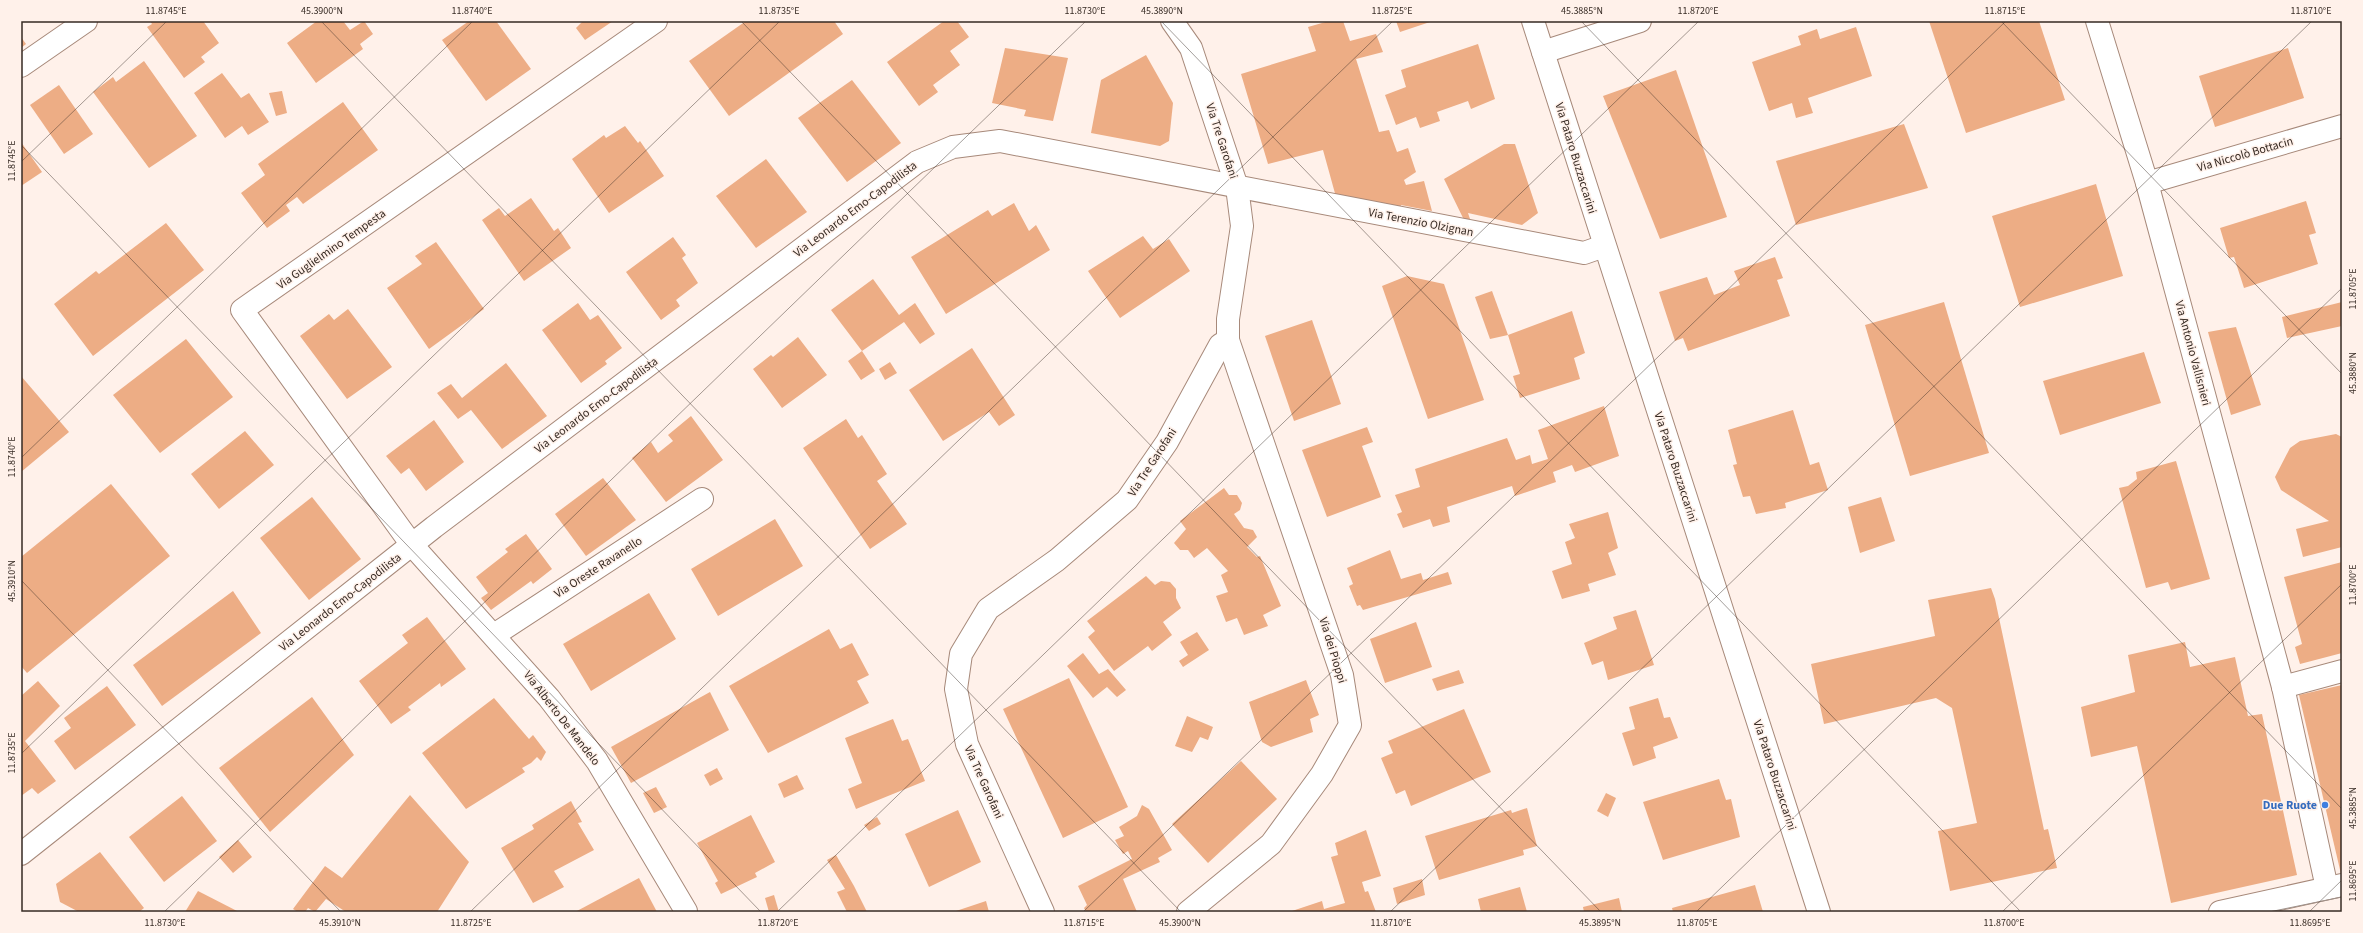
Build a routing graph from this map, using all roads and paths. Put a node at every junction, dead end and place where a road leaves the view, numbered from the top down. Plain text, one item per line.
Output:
1 (86, 21) edge
2 (656, 21) edge
3 (1172, 21) edge
4 (1533, 21) edge
5 (1640, 21) edge
6 (2097, 21) edge
7 (1543, 52) junction
8 (21, 66) edge
9 (2342, 126) edge
10 (2147, 183) junction
11 (1237, 187) junction
12 (1604, 246) junction
13 (1228, 340) junction
14 (702, 499) dead end
15 (412, 544) junction
16 (494, 635) junction
17 (2342, 671) edge
18 (2283, 687) junction
19 (21, 854) edge
20 (2334, 886) edge
21 (686, 911) dead end
22 (1043, 912) edge
23 (1188, 912) edge
24 (1819, 912) edge
25 (2220, 912) edge

1 - 8 street
2 - 15 street, Via Guglielmino Tempesta
3 - 11 street, Via Tre Garofani
4 - 7 street, Via Pataro Buzzaccarini
5 - 7 street
6 - 10 street, Via Antonio Vallisnieri
7 - 12 street, Via Pataro Buzzaccarini
9 - 10 street, Via Niccolò Bottacin
10 - 18 street, Via Antonio Vallisnieri
11 - 12 street, Via Terenzio Olzignan
11 - 13 street, Via Tre Garofani
11 - 15 street, Via Leonardo Emo-Capodilista
12 - 24 street, Via Pataro Buzzaccarini
13 - 22 street, Via Tre Garofani
13 - 23 street, Via dei Pioppi
14 - 16 street, Via Oreste Ravanello
15 - 16 street, Via Alberto De Mandelo
15 - 19 street, Via Leonardo Emo-Capodilista
16 - 21 street, Via Alberto De Mandelo
17 - 18 street
18 - 20 street, Via Antonio Vallisnieri
20 - 25 street

